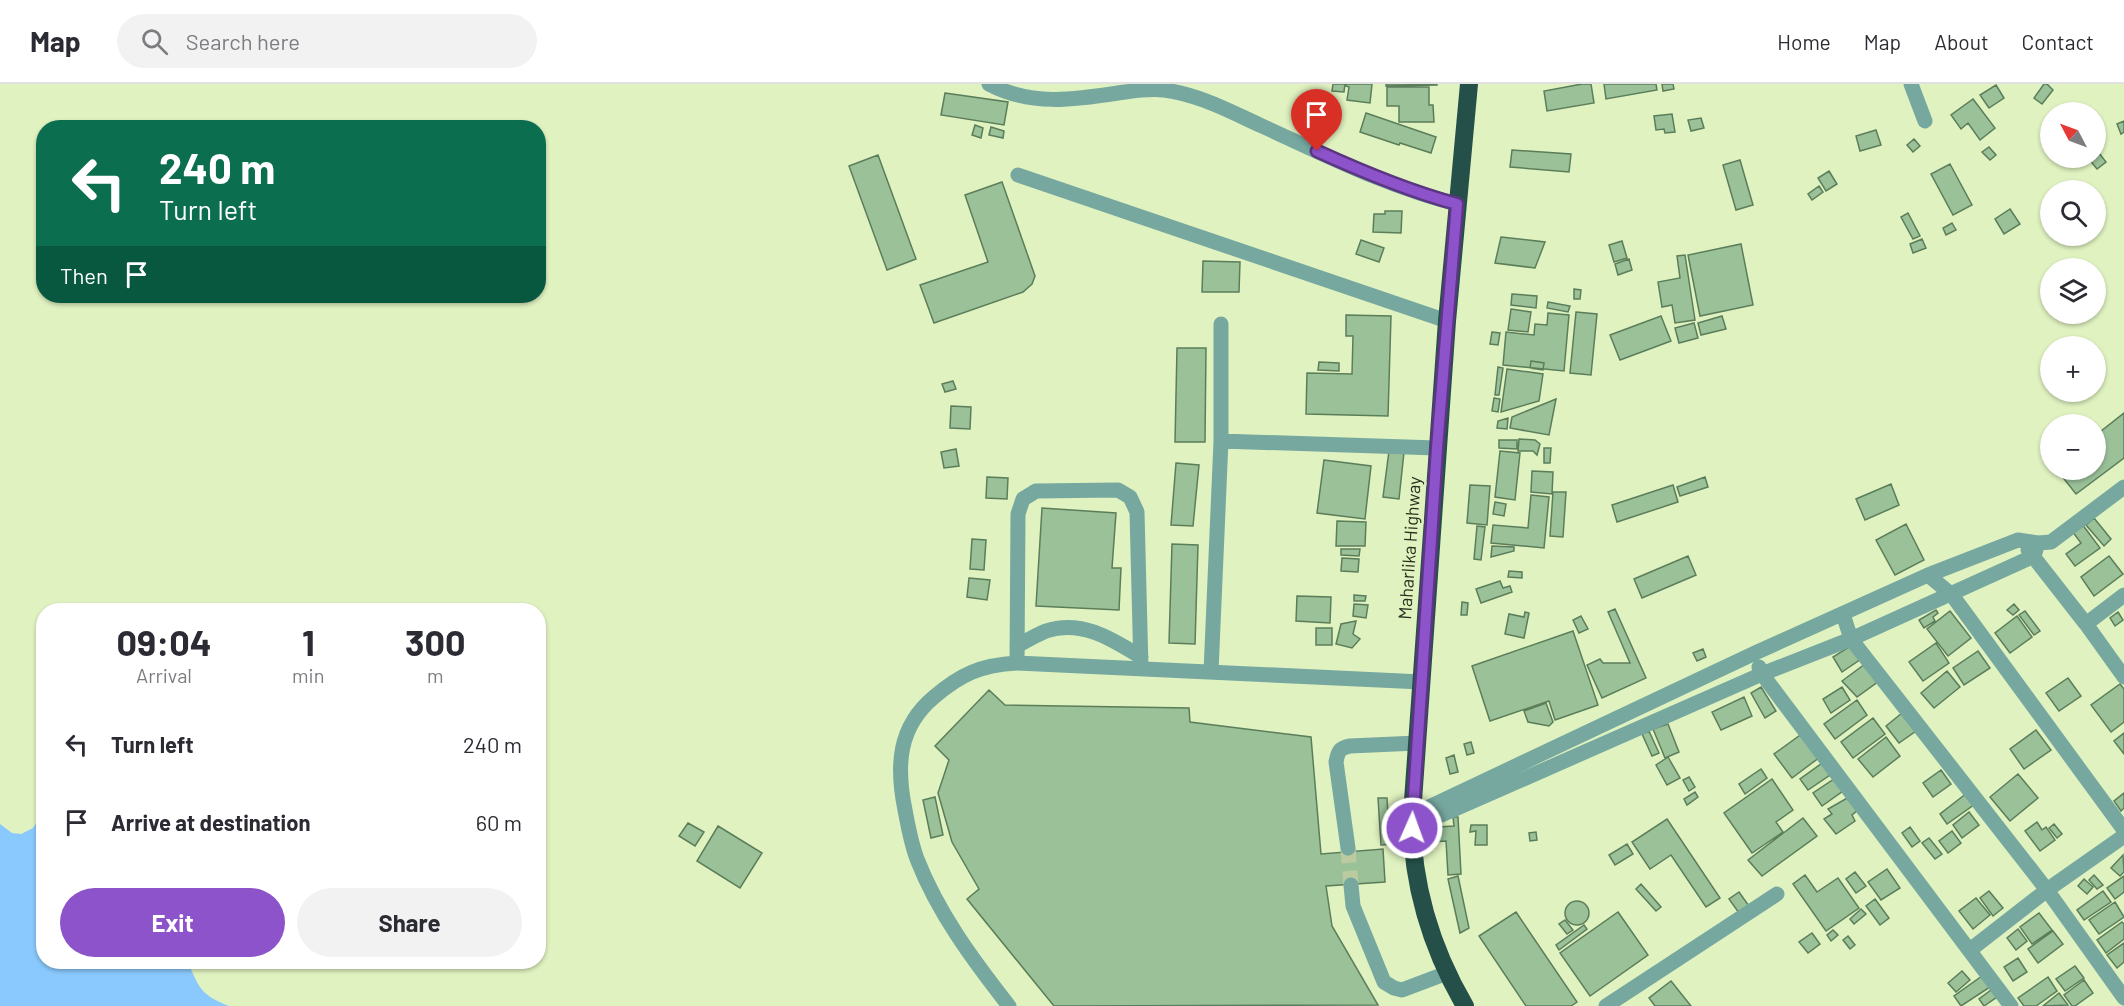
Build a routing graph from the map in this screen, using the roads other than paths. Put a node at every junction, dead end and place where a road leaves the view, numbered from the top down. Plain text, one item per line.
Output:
1 (989, 84) edge
2 (1469, 84) edge
3 (1911, 84) edge
4 (1924, 121) dead end
5 (1018, 175) dead end
6 (1457, 204) junction
7 (1447, 321) junction
8 (1221, 324) dead end
9 (1221, 441) junction
10 (1437, 448) junction
11 (2124, 487) edge
12 (2036, 550) junction
13 (1928, 574) junction
14 (1952, 595) junction
15 (2124, 595) edge
16 (1843, 614) junction
17 (2086, 624) junction
18 (1851, 639) junction
19 (1017, 646) junction
20 (1755, 653) junction
21 (1017, 663) junction
22 (1141, 663) junction
23 (1211, 672) junction
24 (1762, 674) junction
25 (2124, 677) edge
26 (1422, 682) junction
27 (1417, 743) junction
28 (1412, 822) junction
29 (2124, 830) edge
30 (2124, 836) edge
31 (1348, 848) tunnel mouth
32 (1351, 885) tunnel mouth
33 (2047, 890) junction
34 (1777, 894) dead end
35 (1970, 950) junction
36 (1447, 972) junction
37 (2124, 998) edge
38 (1009, 1006) edge
39 (1465, 1006) edge
40 (1606, 1006) edge
41 (2011, 1006) edge

1 - 6 street
2 - 6 highway, Maharlika Highway
3 - 4 street
5 - 7 street
6 - 7 highway, Maharlika Highway
7 - 10 highway, Maharlika Highway
8 - 9 street
9 - 10 street
9 - 23 street
10 - 26 highway, Maharlika Highway
11 - 12 street
12 - 13 street
12 - 14 street
12 - 17 street
13 - 14 street
13 - 16 street
14 - 18 street
14 - 29 street
15 - 17 street
16 - 18 street
16 - 20 street
17 - 25 street
18 - 24 street
18 - 33 street
19 - 21 street
19 - 22 street
19 - 22 street
20 - 24 street
20 - 28 street
21 - 22 street
21 - 38 street
22 - 23 street
23 - 26 street
24 - 28 street
24 - 35 street
26 - 27 highway, Maharlika Highway
27 - 28 highway, Maharlika Highway
27 - 31 street
28 - 36 highway, Maharlika Highway
30 - 33 street
32 - 36 street
33 - 35 street
33 - 37 street
34 - 40 street
35 - 41 street
36 - 39 highway, Maharlika Highway

